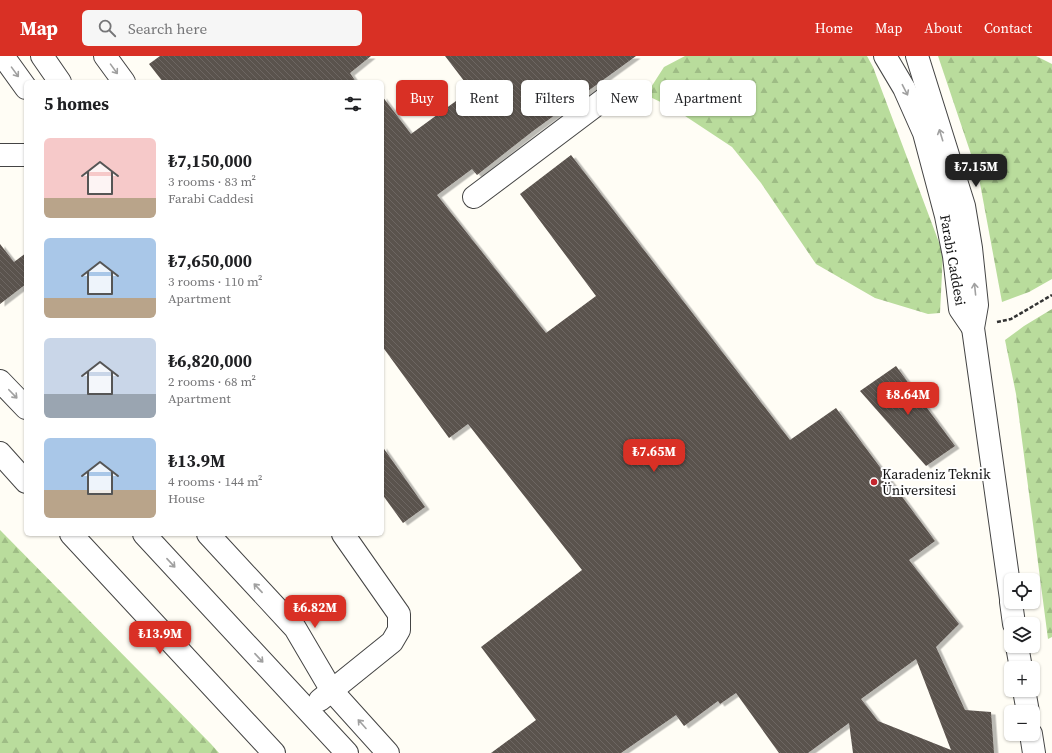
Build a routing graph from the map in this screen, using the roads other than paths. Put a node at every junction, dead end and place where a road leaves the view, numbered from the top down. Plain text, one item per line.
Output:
1 (3, 56) edge
2 (42, 56) edge
3 (105, 56) edge
4 (123, 56) edge
5 (885, 56) edge
6 (917, 56) edge
7 (59, 80) edge
8 (123, 80) edge
9 (137, 80) edge
10 (24, 85) edge
11 (597, 105) edge
12 (0, 155) edge
13 (24, 155) edge
14 (474, 197) dead end
15 (974, 328) junction
16 (0, 381) edge
17 (24, 406) edge
18 (0, 453) edge
19 (24, 480) edge
20 (73, 536) edge
21 (146, 536) edge
22 (210, 536) edge
23 (344, 536) edge
24 (1007, 573) edge
25 (332, 691) junction
26 (308, 710) junction
27 (1032, 741) edge
28 (274, 753) edge
29 (347, 753) edge
30 (388, 753) edge
31 (1034, 753) edge

1 -> 10 street
2 - 7 street
3 -> 8 street
4 - 9 street
5 -> 15 street, Farabi Caddesi
15 -> 6 street, Farabi Caddesi
11 - 14 street
12 - 13 street
15 - 24 street, Farabi Caddesi
16 -> 17 street
18 - 19 street
20 - 28 street
21 -> 26 street
25 -> 22 street
23 - 25 street
25 - 26 street
30 -> 25 street
26 - 29 street
27 - 31 street

